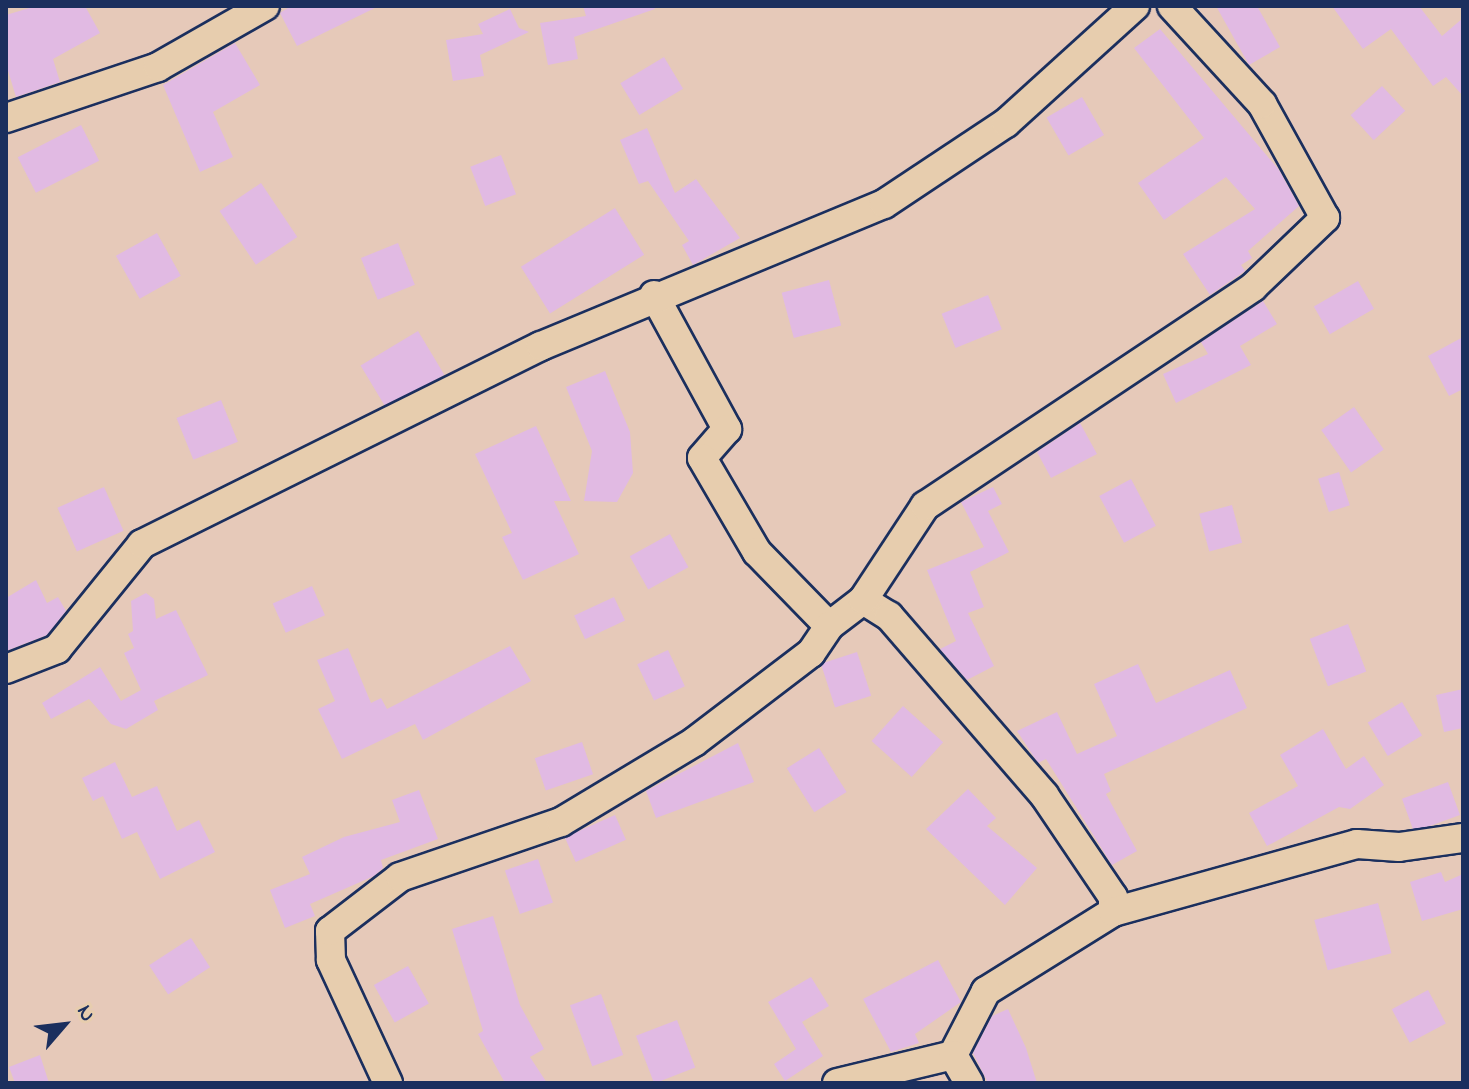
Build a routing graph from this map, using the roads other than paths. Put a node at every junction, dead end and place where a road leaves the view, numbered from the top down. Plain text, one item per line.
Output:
1 (265, 6) edge
2 (1135, 6) edge
3 (1172, 6) edge
4 (6, 118) edge
5 (654, 295) junction
6 (863, 600) junction
7 (829, 626) junction
8 (6, 669) edge
9 (1463, 838) edge
10 (1113, 912) junction
11 (953, 1055) junction
12 (388, 1083) edge
13 (837, 1083) edge
14 (969, 1083) edge

1 - 4 street
2 - 5 street
3 - 6 street
5 - 7 street
5 - 8 street
6 - 7 street
6 - 10 street
7 - 12 street
9 - 10 street
10 - 11 street
11 - 13 street
11 - 14 street

